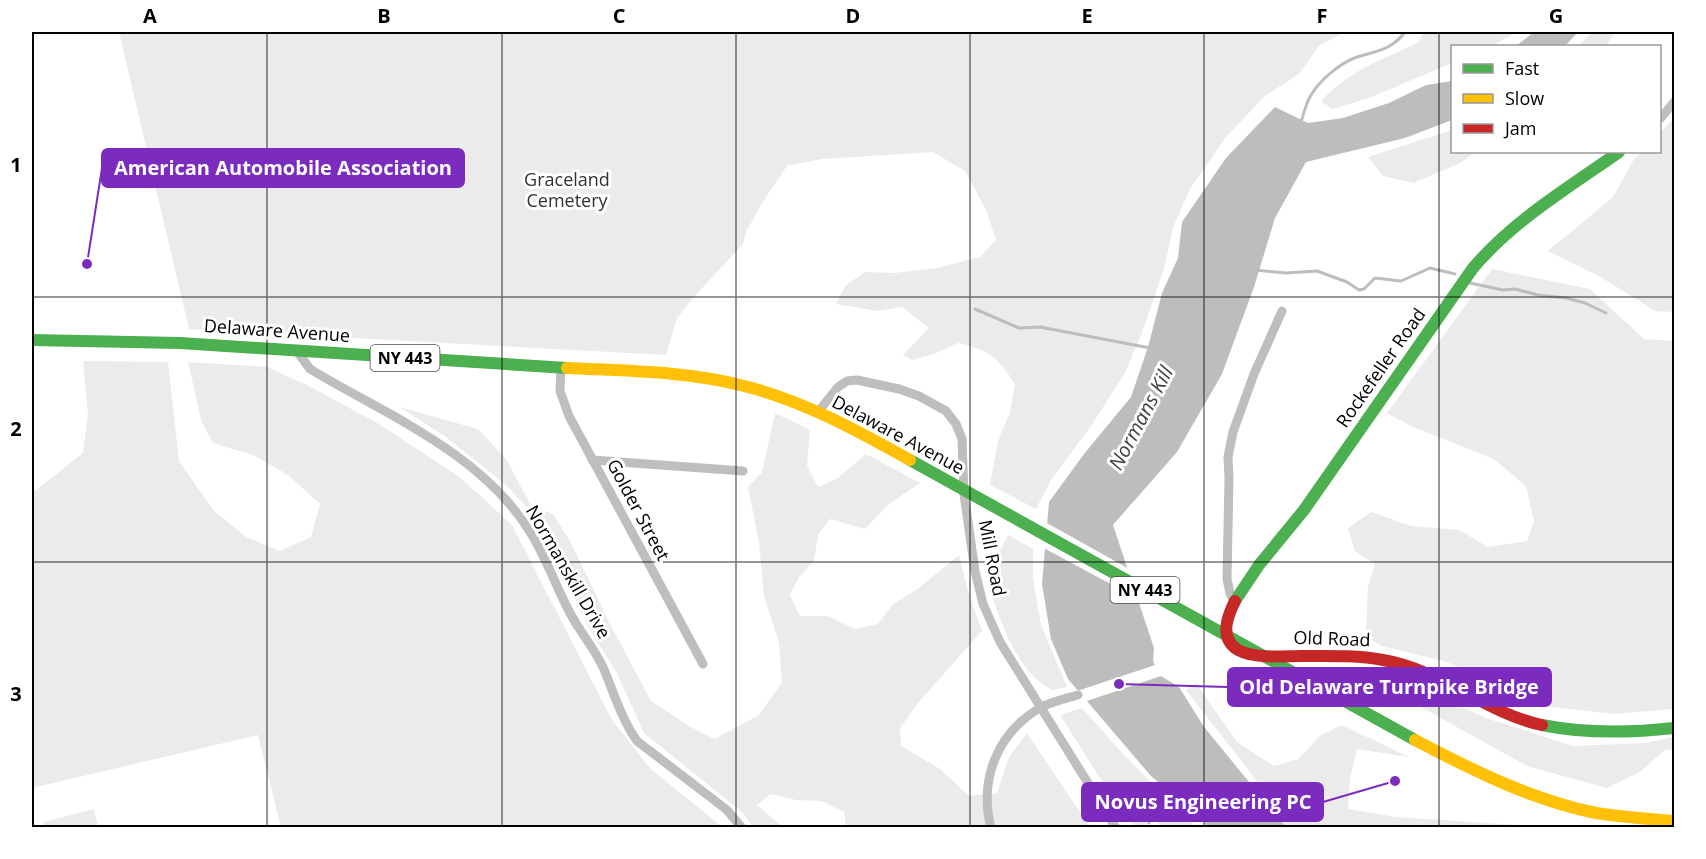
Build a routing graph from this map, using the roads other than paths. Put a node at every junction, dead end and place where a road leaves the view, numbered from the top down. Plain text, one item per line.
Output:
1 (1674, 102) edge
2 (1661, 117) edge
3 (1618, 153) edge
4 (1282, 311) dead end
5 (32, 340) edge
6 (296, 350) junction
7 (561, 368) junction
8 (818, 412) junction
9 (592, 460) junction
10 (743, 471) dead end
11 (1234, 602) junction
12 (1231, 645) joint
13 (703, 663) dead end
14 (1078, 695) dead end
15 (1040, 708) junction
16 (1674, 728) edge
17 (1674, 821) edge
18 (742, 828) edge
19 (991, 828) edge
20 (1116, 828) edge

1 - 2 street
3 - 11 main road, Rockefeller Road
4 - 11 street
5 - 6 main road, Delaware Avenue / NY 443
6 - 7 main road, Delaware Avenue / NY 443
6 - 18 street, Normanskill Drive
7 - 8 main road, Delaware Avenue / NY 443
7 - 9 street, Golder Street
8 - 15 street, Mill Road
8 - 17 main road, Delaware Avenue / NY 443
9 - 10 street
9 - 13 street, Golder Street
11 - 12 main road, Rockefeller Road
12 - 16 main road, Old Road
14 - 15 street
15 - 19 street
15 - 20 street, Mill Road

